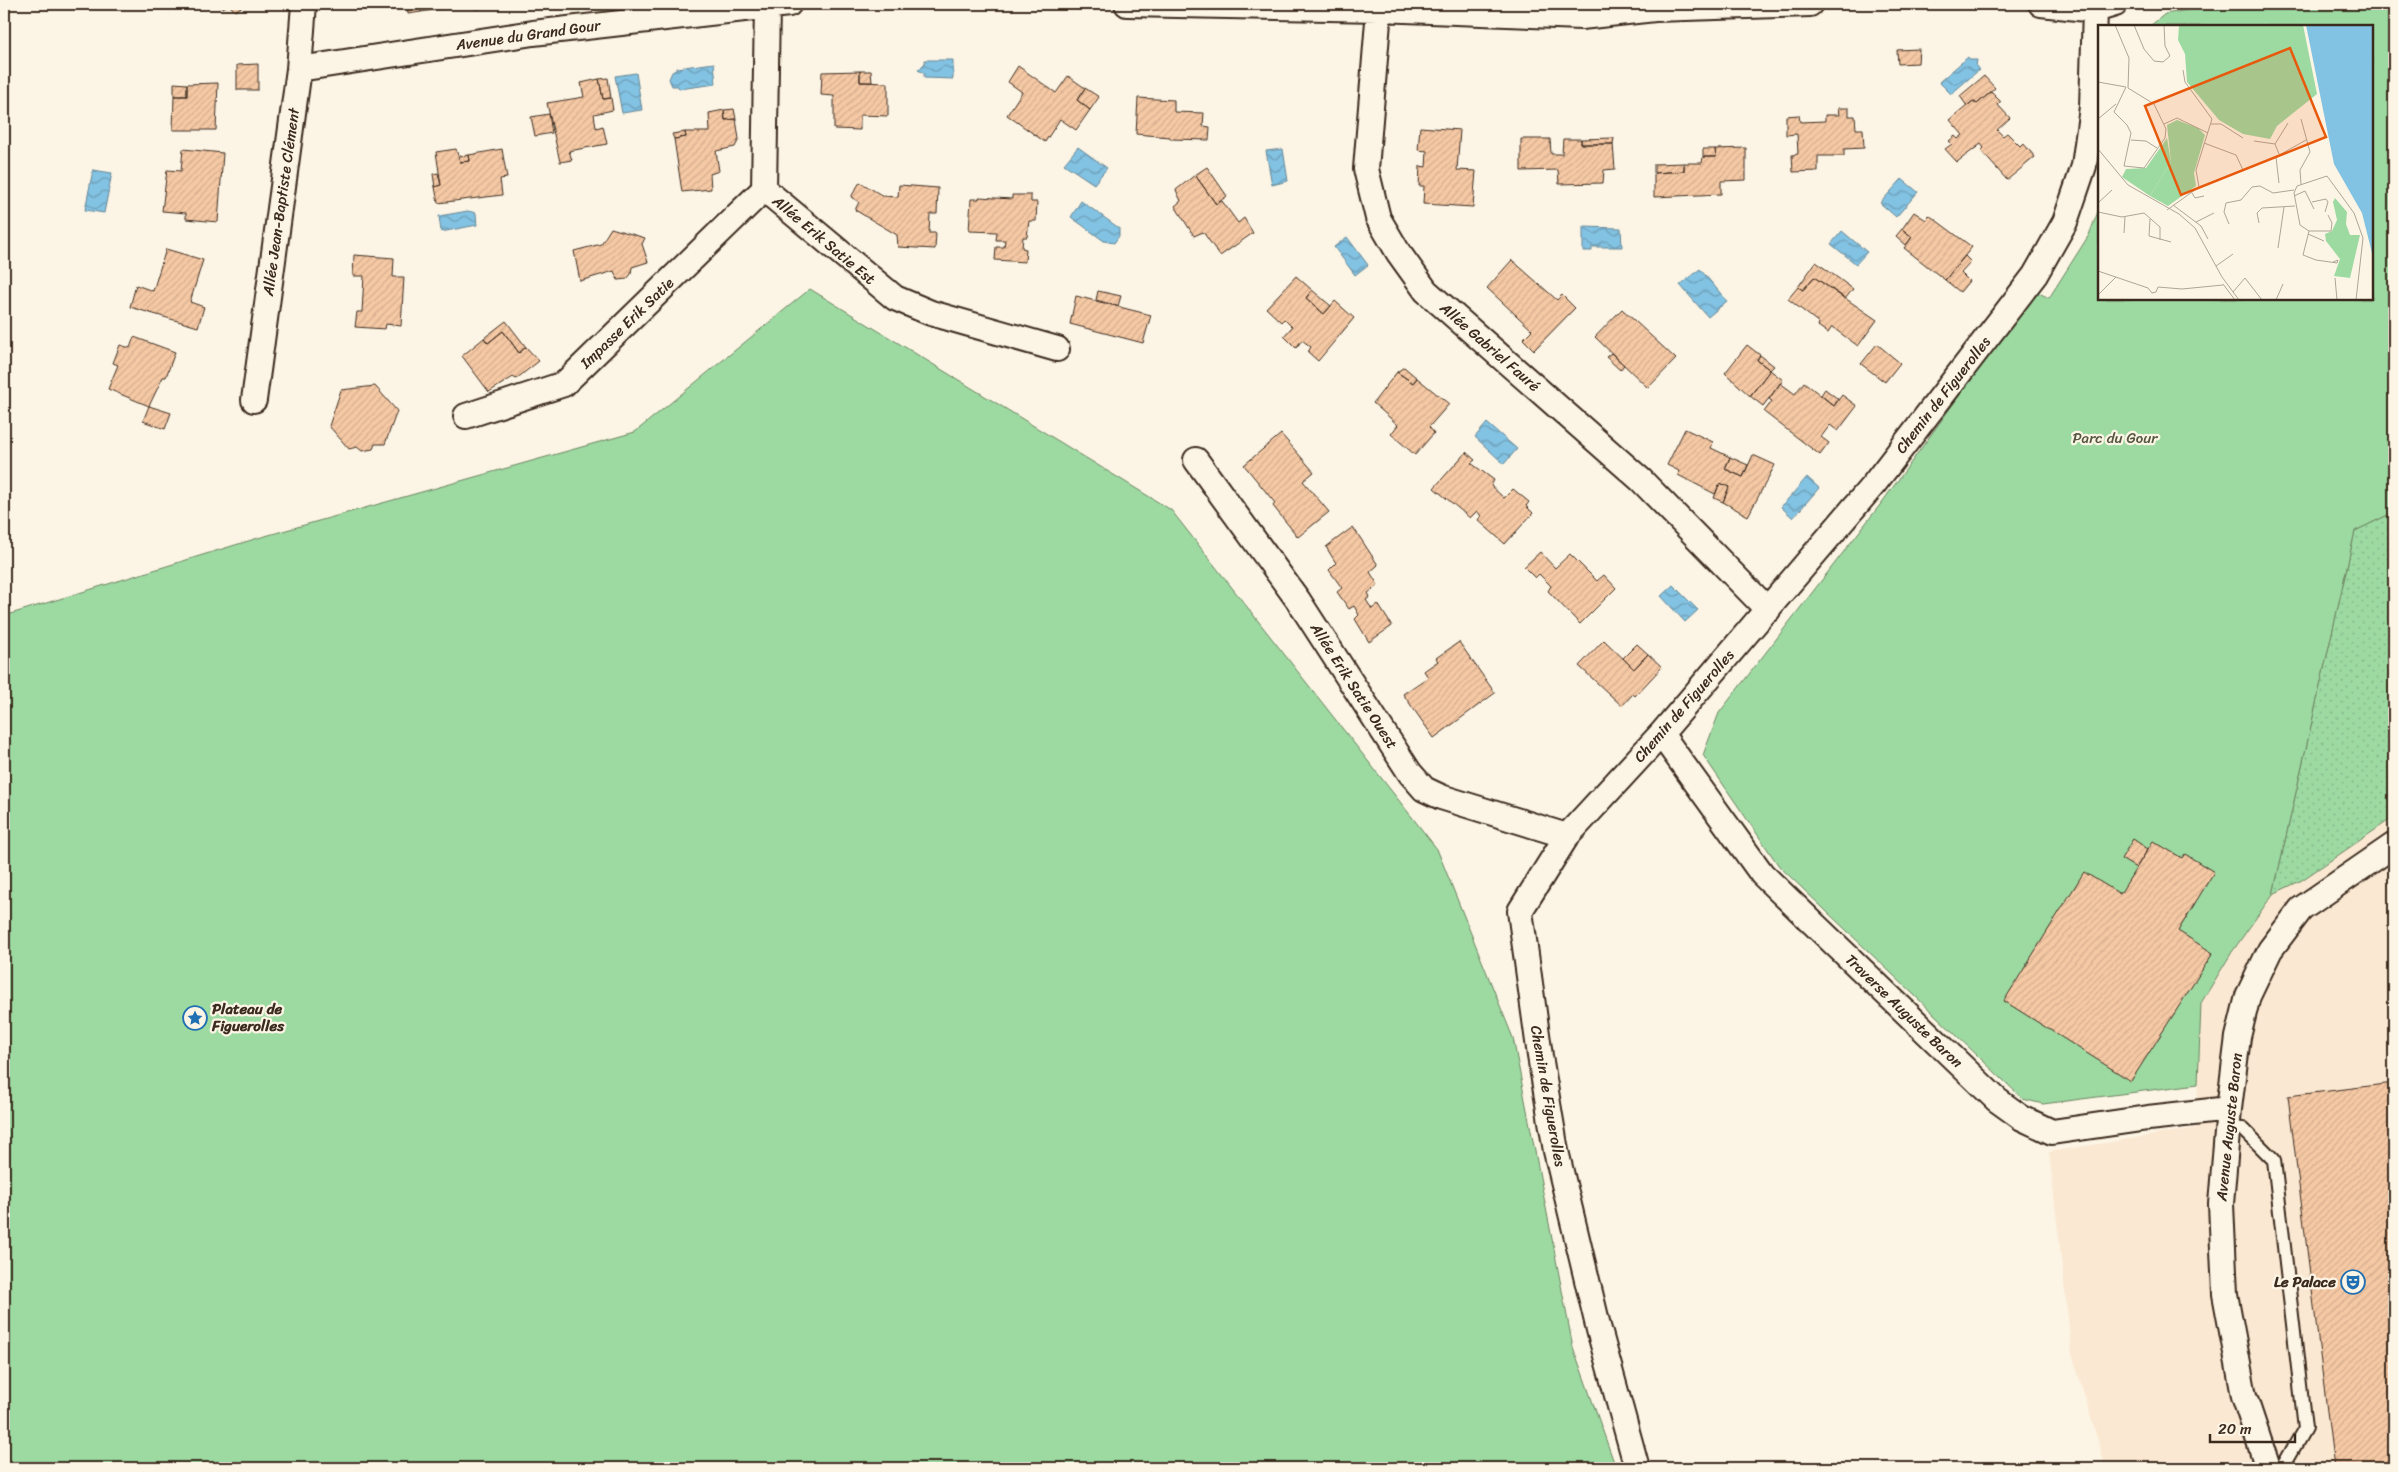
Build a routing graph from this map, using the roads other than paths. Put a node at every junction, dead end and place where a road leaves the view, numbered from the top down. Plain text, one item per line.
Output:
1 (304, 4) edge
2 (1127, 4) edge
3 (1810, 4) edge
4 (2041, 4) edge
5 (778, 5) edge
6 (2105, 7) edge
7 (1378, 9) junction
8 (2102, 25) edge
9 (2098, 57) edge
10 (299, 69) junction
11 (764, 189) junction
12 (1057, 349) dead end
13 (254, 400) dead end
14 (466, 416) dead end
15 (1196, 460) dead end
16 (1768, 610) junction
17 (1661, 734) junction
18 (1567, 836) junction
19 (2394, 845) edge
20 (2228, 1119) junction
21 (1638, 1468) edge
22 (2268, 1468) edge
23 (2282, 1468) edge

1 - 10 street, Allée Jean-Baptiste Clément
2 - 7 street
3 - 7 street
4 - 6 street
5 - 10 street, Avenue du Grand Gour
5 - 11 street, Allée Erik Satie Est
6 - 8 street, Chemin de Figuerolles
7 - 16 street, Allée Gabriel Fauré
9 - 16 street, Chemin de Figuerolles
10 - 13 street, Allée Jean-Baptiste Clément
11 - 12 street, Allée Erik Satie Est
11 - 14 street, Impasse Erik Satie
15 - 18 street, Allée Erik Satie Ouest
16 - 17 street, Chemin de Figuerolles
17 - 18 street, Chemin de Figuerolles
17 - 20 street, Traverse Auguste Baron
18 - 21 street, Chemin de Figuerolles
19 - 20 street, Avenue Auguste Baron
20 - 22 street, Avenue Auguste Baron
20 - 23 lane

